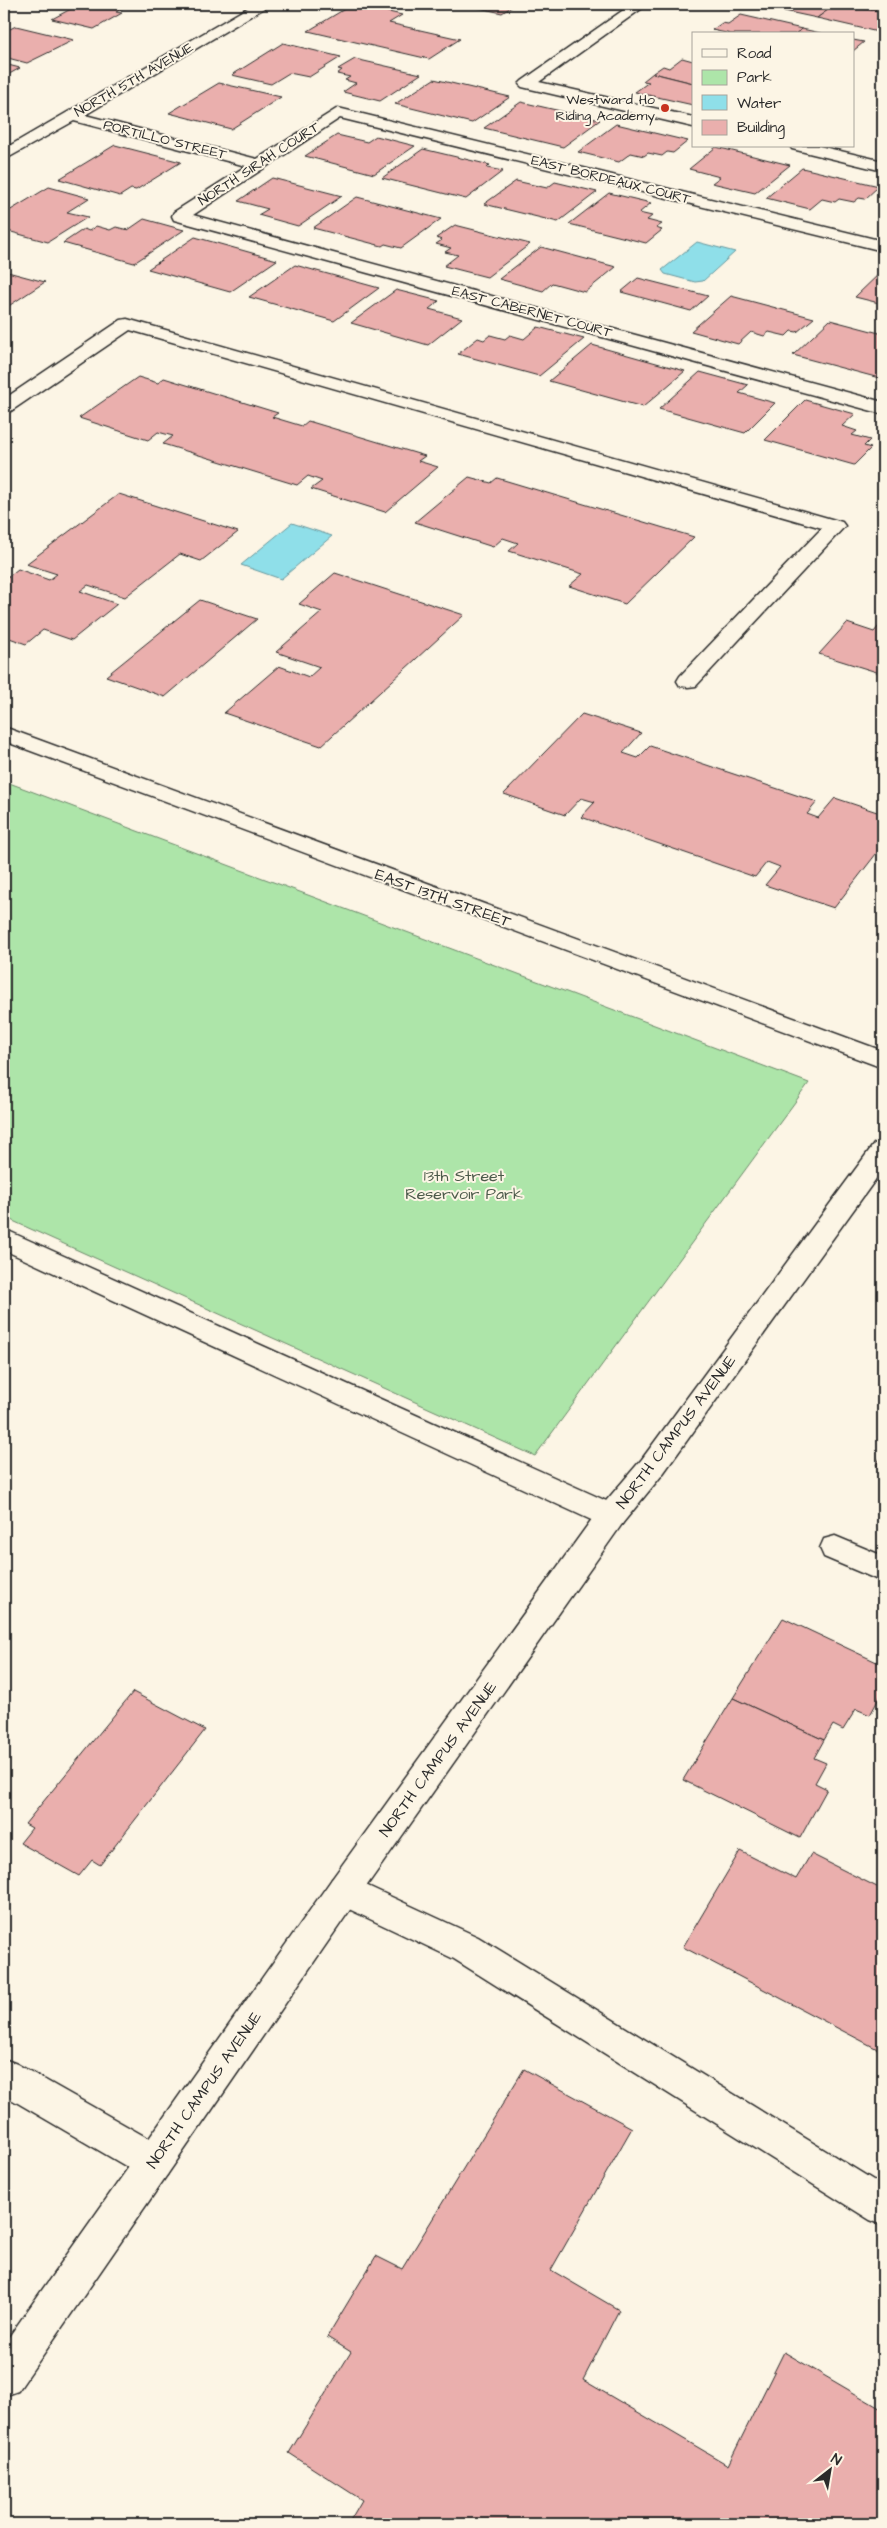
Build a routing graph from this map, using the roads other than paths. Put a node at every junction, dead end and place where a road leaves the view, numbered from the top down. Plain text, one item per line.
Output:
1 (264, 4) edge
2 (641, 4) edge
3 (338, 113) joint
4 (72, 116) junction
5 (692, 122) edge
6 (806, 148) edge
7 (4, 155) edge
8 (259, 164) junction
9 (883, 166) edge
10 (180, 216) joint
11 (883, 246) edge
12 (4, 408) edge
13 (883, 408) edge
14 (688, 681) dead end
15 (4, 734) edge
16 (883, 1060) edge
17 (883, 1150) edge
18 (4, 1240) edge
19 (611, 1516) junction
20 (835, 1548) dead end
21 (883, 1570) edge
22 (344, 1890) junction
23 (4, 2076) edge
24 (154, 2162) junction
25 (883, 2207) edge
26 (4, 2377) edge

1 - 4 street, NORTH 5TH AVENUE
2 - 5 street
3 - 8 street, NORTH SIRAH COURT
3 - 11 street, EAST BORDEAUX COURT
4 - 7 street, NORTH 5TH AVENUE
4 - 8 street, PORTILLO STREET
6 - 9 street
8 - 10 street, NORTH SIRAH COURT
10 - 13 street, EAST CABERNET COURT
12 - 14 street
15 - 16 street, EAST 13TH STREET
17 - 19 street, NORTH CAMPUS AVENUE
18 - 19 street
19 - 22 street, NORTH CAMPUS AVENUE
20 - 21 street
22 - 24 street, NORTH CAMPUS AVENUE
22 - 25 street
23 - 24 street
24 - 26 street, NORTH CAMPUS AVENUE

